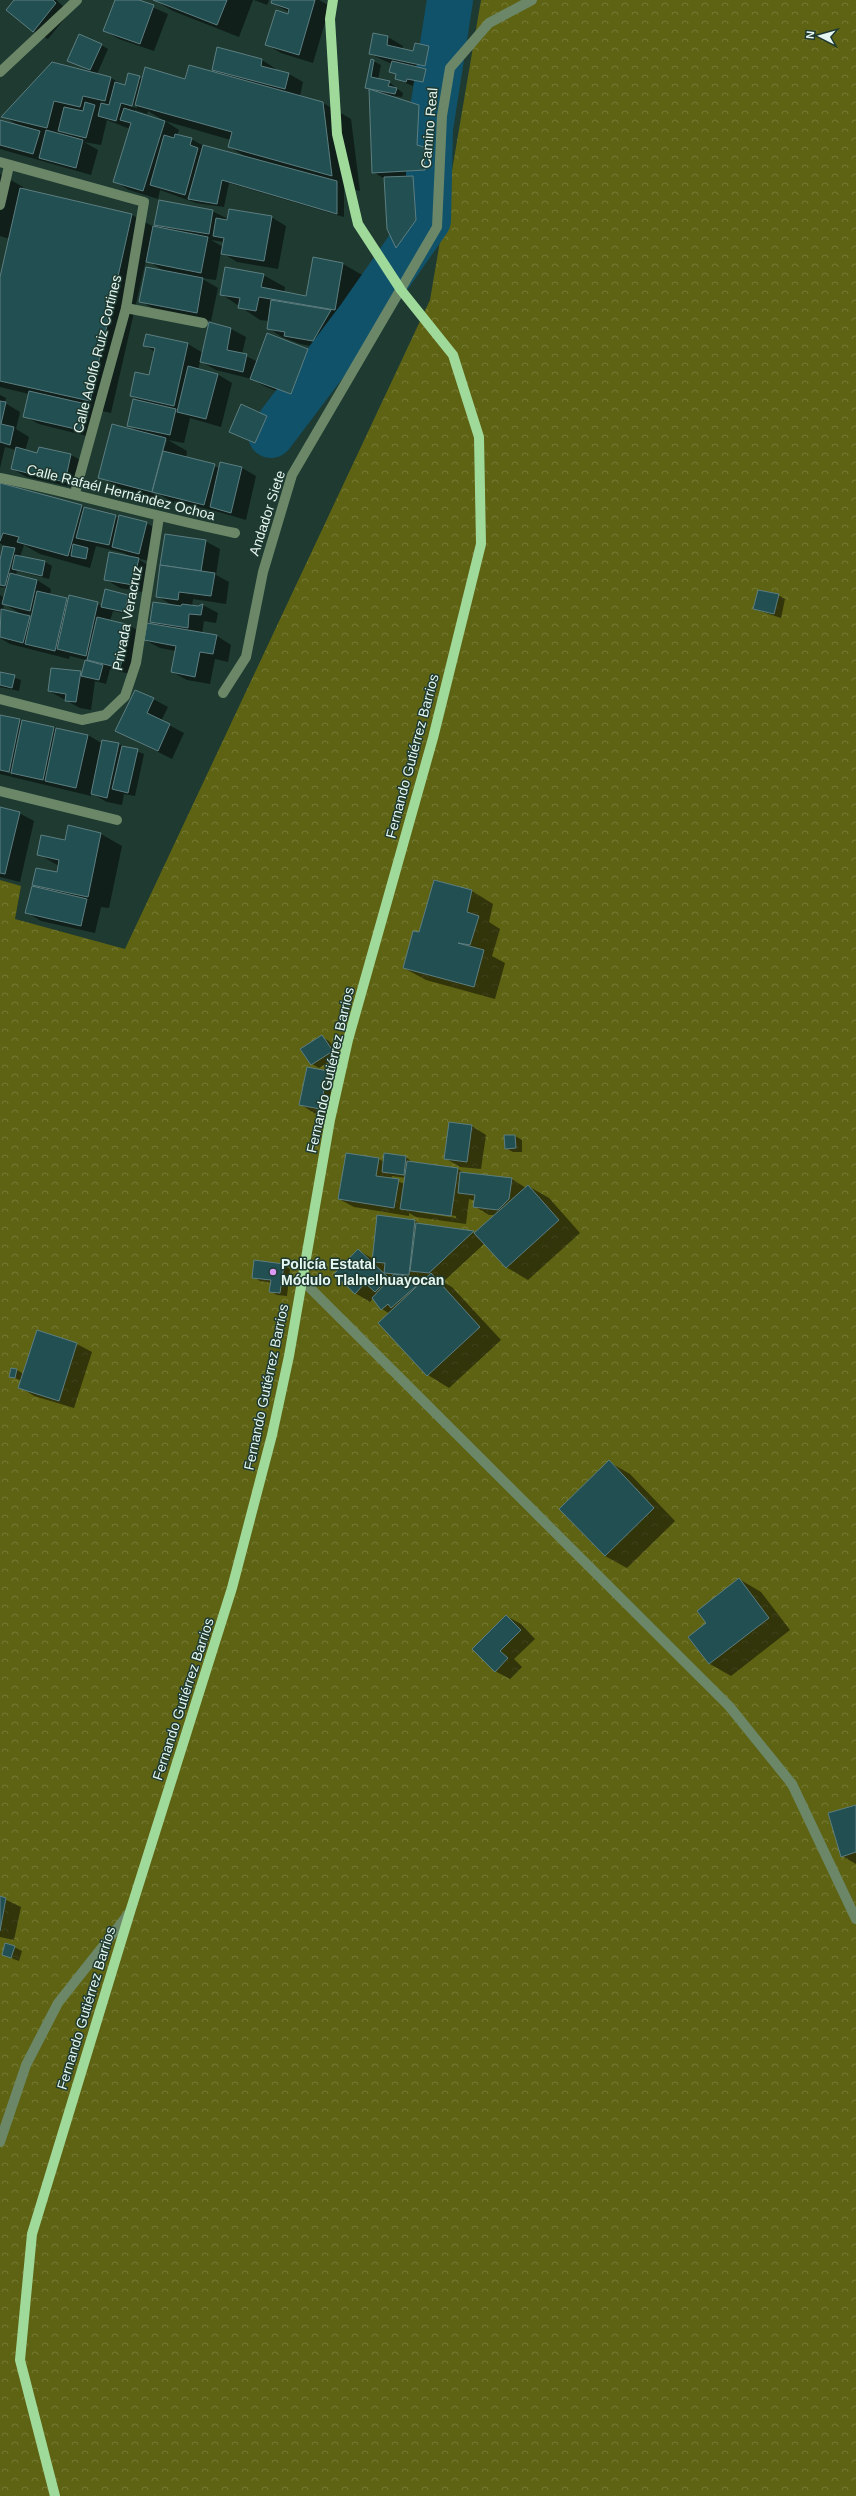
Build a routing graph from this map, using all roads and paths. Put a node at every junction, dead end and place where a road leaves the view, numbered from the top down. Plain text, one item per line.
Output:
1 (77, 0) edge
2 (333, 0) edge
3 (532, 0) edge
4 (0, 72) edge
5 (5, 164) edge
6 (0, 205) edge
7 (402, 290) junction
8 (126, 308) junction
9 (203, 323) dead end
10 (0, 478) edge
11 (75, 493) junction
12 (159, 518) junction
13 (236, 533) dead end
14 (223, 693) dead end
15 (0, 699) edge
16 (0, 791) edge
17 (116, 820) dead end
18 (303, 1282) junction
19 (130, 1912) junction
20 (856, 1919) edge
21 (0, 2142) edge
22 (55, 2496) edge

1 - 4 street
2 - 7 main road, Fernando Gutiérrez Barrios
3 - 7 street, Camino Real
5 - 6 street
5 - 8 street, Calle Adolfo Ruiz Cortines
7 - 14 street, Andador Siete
7 - 18 main road, Fernando Gutiérrez Barrios
8 - 9 street
8 - 11 street, Calle Adolfo Ruiz Cortines
10 - 11 street, Calle Rafaél Hernández Ochoa
11 - 12 street, Calle Rafaél Hernández Ochoa
12 - 13 street, Calle Rafaél Hernández Ochoa
12 - 15 street, Privada Veracruz
16 - 17 street
18 - 19 main road, Fernando Gutiérrez Barrios
18 - 20 street
19 - 21 street
19 - 22 main road, Fernando Gutiérrez Barrios

